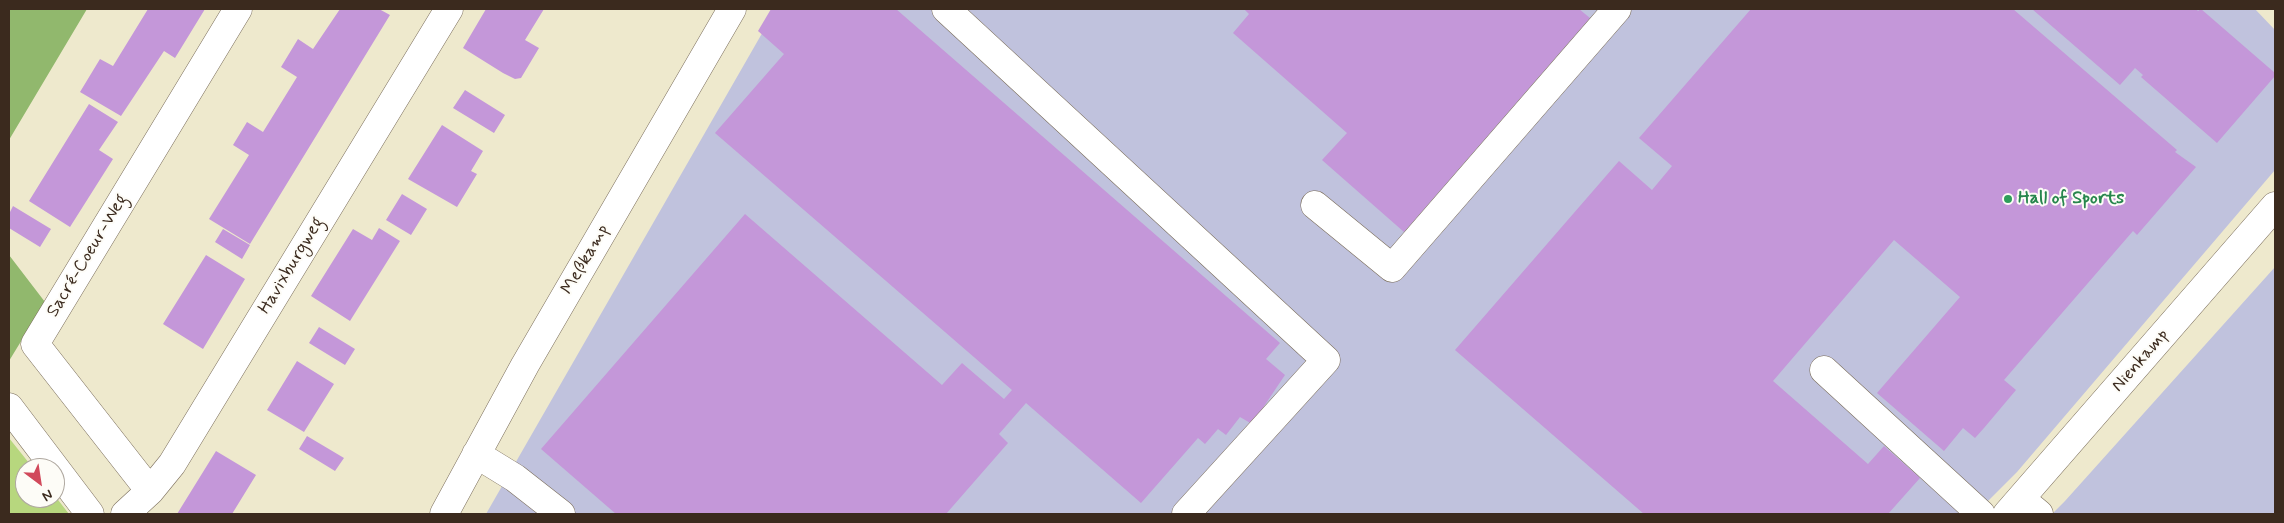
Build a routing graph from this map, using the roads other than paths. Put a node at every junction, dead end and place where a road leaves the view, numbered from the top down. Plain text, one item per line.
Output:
1 (238, 9) edge
2 (449, 9) edge
3 (732, 9) edge
4 (946, 9) edge
5 (1617, 9) edge
6 (1315, 205) dead end
7 (2275, 206) edge
8 (1824, 370) dead end
9 (9, 407) edge
10 (476, 454) junction
11 (150, 491) junction
12 (2022, 509) edge
13 (90, 514) edge
14 (125, 514) edge
15 (444, 514) edge
16 (561, 514) edge
17 (1186, 514) edge
18 (1981, 514) edge

1 - 11 street, Sacré-Coeur-Weg
2 - 11 street, Havixburgweg
3 - 10 street, Meßkamp
4 - 17 street
5 - 6 street
7 - 12 street, Nienkamp
8 - 18 street
9 - 13 street
10 - 15 street, Meßkamp
10 - 16 street
11 - 14 street, Havixburgweg

